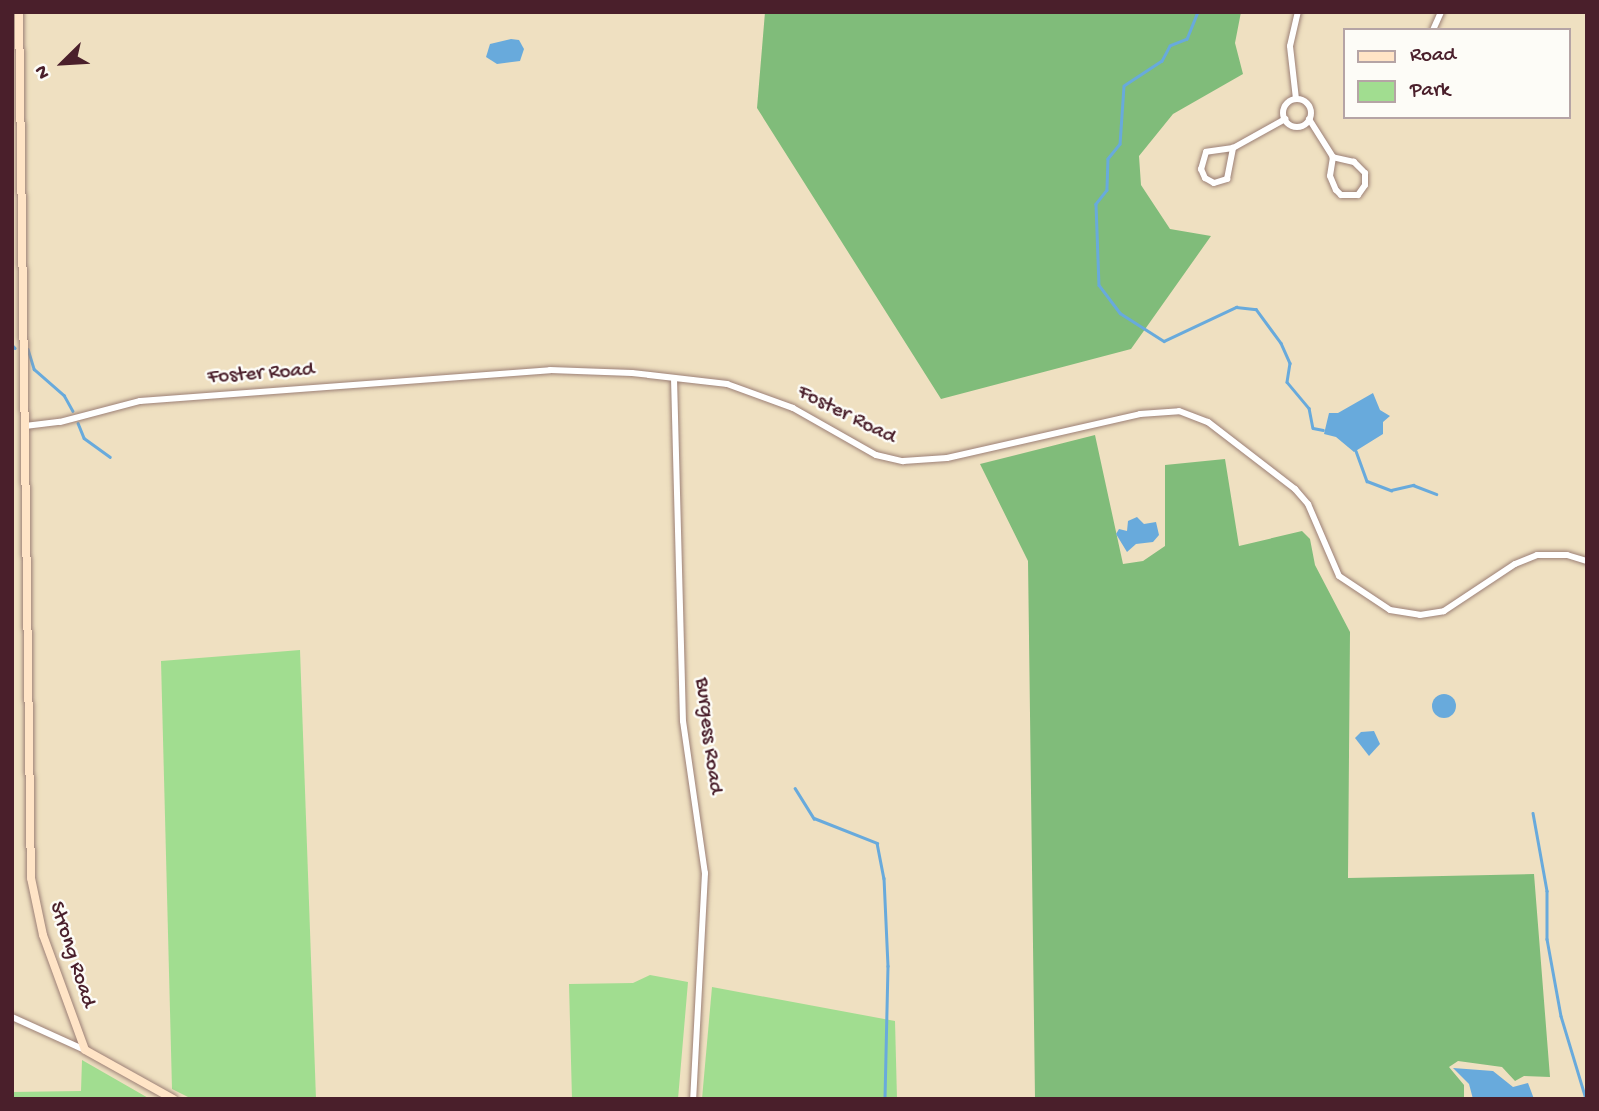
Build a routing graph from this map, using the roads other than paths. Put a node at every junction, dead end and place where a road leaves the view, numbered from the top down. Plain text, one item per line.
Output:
1 (19, 12) edge
2 (1298, 12) edge
3 (1441, 12) edge
4 (1434, 28) edge
5 (1296, 99) junction
6 (1285, 119) junction
7 (1309, 120) junction
8 (1233, 148) junction
9 (1333, 157) junction
10 (674, 377) junction
11 (25, 426) junction
12 (1587, 561) edge
13 (12, 1017) edge
14 (85, 1050) junction
15 (173, 1099) edge
16 (692, 1099) edge

1 - 11 street, Strong Road
2 - 5 street
3 - 4 street
5 - 6 street
5 - 7 street
6 - 7 street
6 - 8 street
7 - 9 street
8 - 8 street
9 - 9 street
10 - 11 street, Foster Road
10 - 12 street, Foster Road
10 - 16 street, Burgess Road
11 - 14 street, Strong Road
13 - 14 street
14 - 15 street

